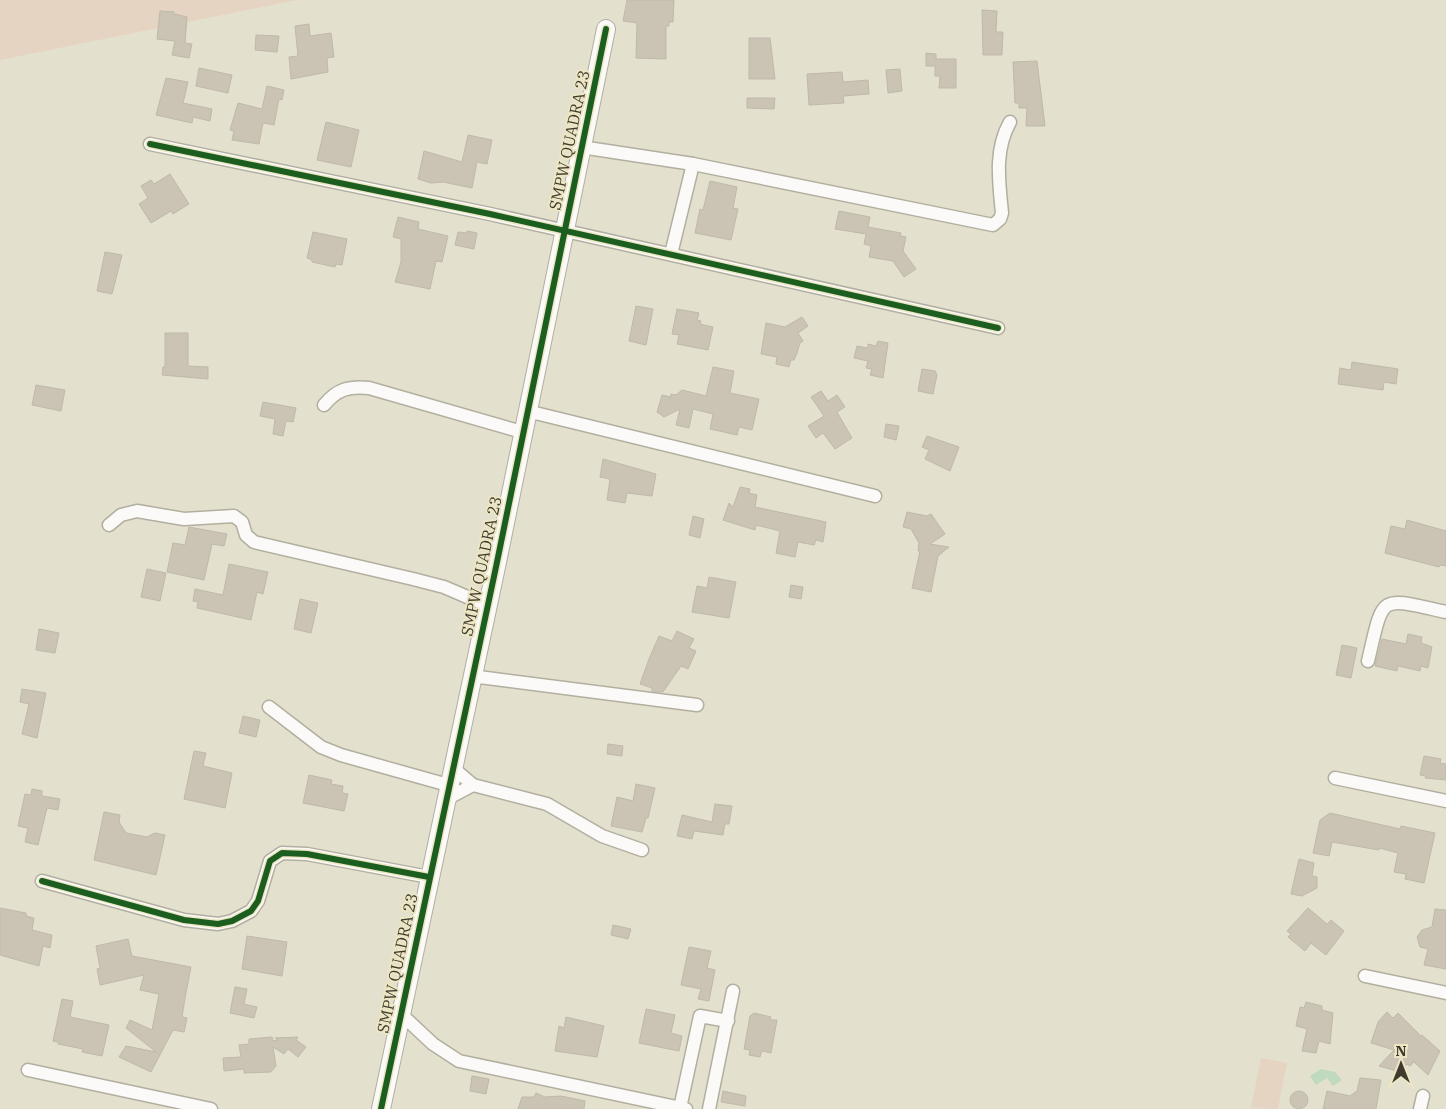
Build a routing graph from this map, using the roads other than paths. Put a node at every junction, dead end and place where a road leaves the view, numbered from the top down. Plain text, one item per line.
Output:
1 (606, 29) dead end
2 (1010, 122) dead end
3 (150, 144) dead end
4 (581, 147) junction
5 (693, 164) junction
6 (564, 232) junction
7 (671, 254) junction
8 (998, 328) dead end
9 (324, 405) dead end
10 (527, 411) junction
11 (522, 432) junction
12 (875, 496) dead end
13 (110, 525) dead end
14 (486, 605) junction
15 (1446, 612) edge
16 (1368, 661) dead end
17 (471, 676) junction
18 (696, 705) dead end
19 (269, 707) dead end
20 (452, 767) junction
21 (1335, 778) dead end
22 (473, 784) junction
23 (446, 792) junction
24 (1446, 802) edge
25 (642, 850) dead end
26 (430, 877) junction
27 (42, 881) dead end
28 (1365, 976) dead end
29 (733, 991) dead end
30 (1446, 993) edge
31 (401, 1014) junction
32 (728, 1021) junction
33 (28, 1070) dead end
34 (1423, 1096) dead end
35 (683, 1108) edge
36 (211, 1109) edge
37 (381, 1109) edge
38 (709, 1109) edge
39 (1420, 1109) edge

1 - 4 street, SMPW QUADRA 23
2 - 5 street
3 - 6 street
4 - 5 street
4 - 6 street, SMPW QUADRA 23
5 - 7 street
6 - 7 street
6 - 10 street, SMPW QUADRA 23
7 - 8 street
9 - 11 street
10 - 11 street, SMPW QUADRA 23
10 - 12 street
11 - 14 street, SMPW QUADRA 23
13 - 14 street
14 - 17 street, SMPW QUADRA 23
15 - 16 street
17 - 18 street
17 - 20 street, SMPW QUADRA 23
19 - 23 street
20 - 22 street
20 - 23 street, SMPW QUADRA 23
21 - 24 street
22 - 23 street
22 - 25 street
23 - 26 street, SMPW QUADRA 23
26 - 27 street
26 - 31 street, SMPW QUADRA 23
28 - 30 street
29 - 32 street
31 - 35 street
31 - 37 street, SMPW QUADRA 23
32 - 35 street
32 - 38 street
33 - 36 street
34 - 39 street

